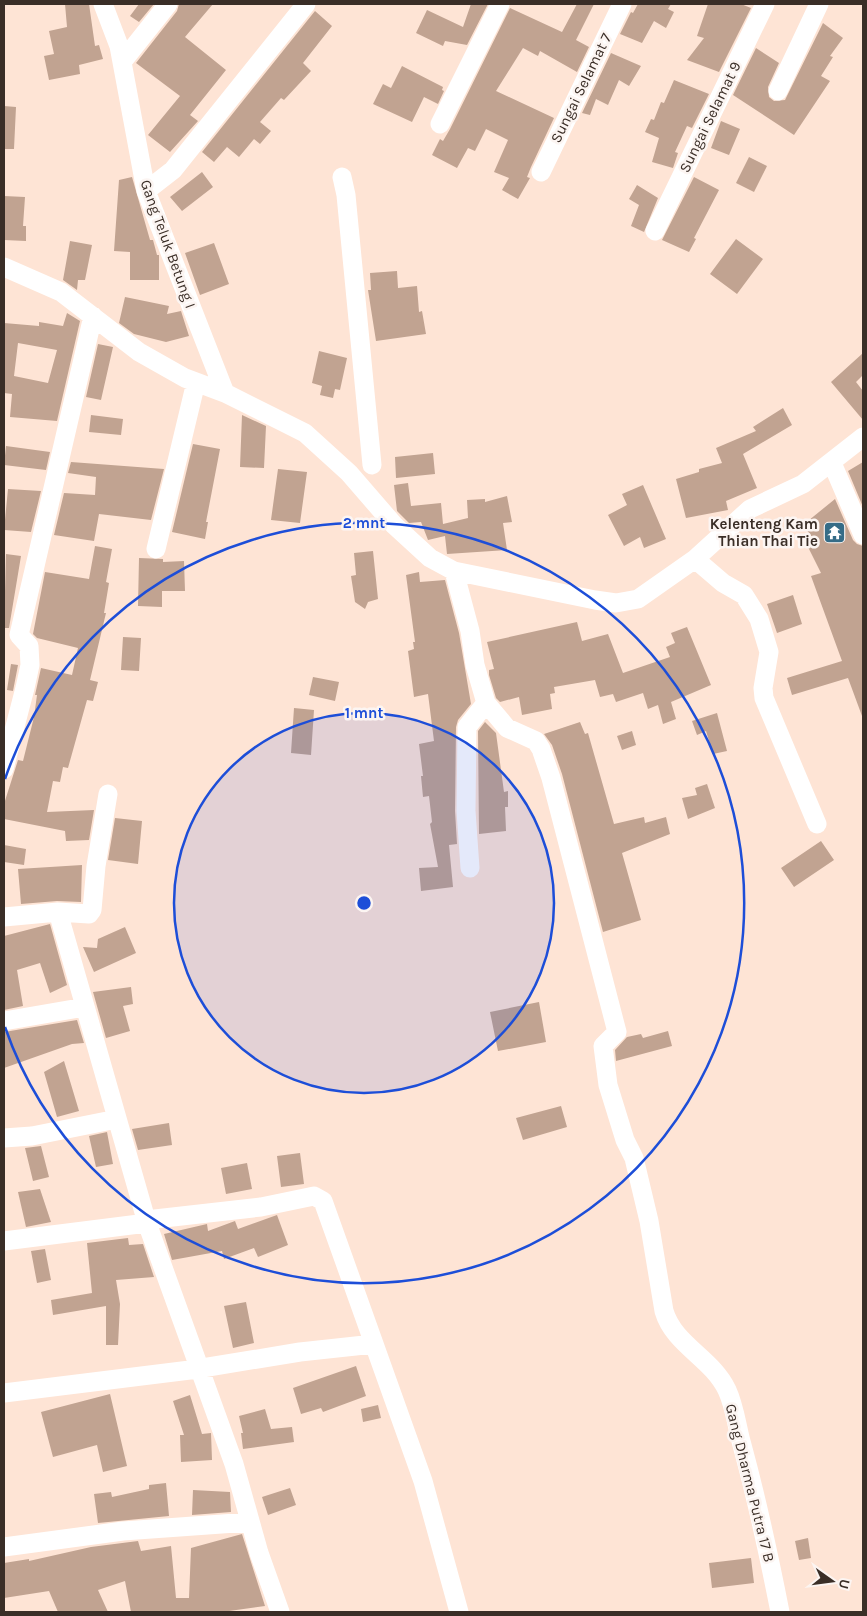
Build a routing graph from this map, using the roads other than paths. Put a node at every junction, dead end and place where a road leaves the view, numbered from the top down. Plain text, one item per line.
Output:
1 (103, 4) edge
2 (168, 4) edge
3 (306, 4) edge
4 (500, 4) edge
5 (622, 4) edge
6 (765, 4) edge
7 (819, 4) edge
8 (122, 62) junction
9 (778, 91) dead end
10 (440, 124) dead end
11 (541, 172) dead end
12 (342, 176) dead end
13 (146, 191) junction
14 (655, 231) dead end
15 (4, 267) edge
16 (94, 316) junction
17 (196, 382) junction
18 (225, 393) junction
19 (863, 437) edge
20 (832, 462) junction
21 (349, 473) junction
22 (863, 535) edge
23 (156, 549) dead end
24 (695, 559) junction
25 (454, 571) junction
26 (11, 634) edge
27 (486, 703) junction
28 (4, 769) edge
29 (108, 794) dead end
30 (817, 824) dead end
31 (470, 868) dead end
32 (58, 912) junction
33 (4, 917) edge
34 (85, 1007) junction
35 (4, 1021) edge
36 (117, 1119) junction
37 (4, 1138) edge
38 (146, 1221) junction
39 (4, 1241) edge
40 (374, 1344) junction
41 (199, 1368) junction
42 (4, 1393) edge
43 (250, 1522) junction
44 (4, 1547) edge
45 (280, 1612) edge
46 (459, 1612) edge
47 (780, 1612) edge

1 - 8 street, Gang Teluk Betung I
2 - 8 street
3 - 13 street
4 - 10 street
5 - 11 street, Sungai Selamat 7
6 - 14 street, Sungai Selamat 9
7 - 9 street
8 - 13 street, Gang Teluk Betung I
12 - 21 street
13 - 18 street, Gang Teluk Betung I
15 - 16 street
16 - 17 street
16 - 26 street
17 - 18 street
17 - 23 street
18 - 21 street
19 - 20 street
20 - 22 street
20 - 24 street
21 - 25 street
24 - 25 street
24 - 30 street
25 - 27 street
26 - 28 street
27 - 31 street
27 - 47 street, Gang Dharma Putra 17 B
29 - 32 street
32 - 33 street
32 - 34 street
34 - 35 street
34 - 36 street
36 - 37 street
36 - 38 street
38 - 39 street
38 - 40 street
38 - 41 street
40 - 41 street
40 - 46 street
41 - 42 street
41 - 43 street
43 - 44 street
43 - 45 street

